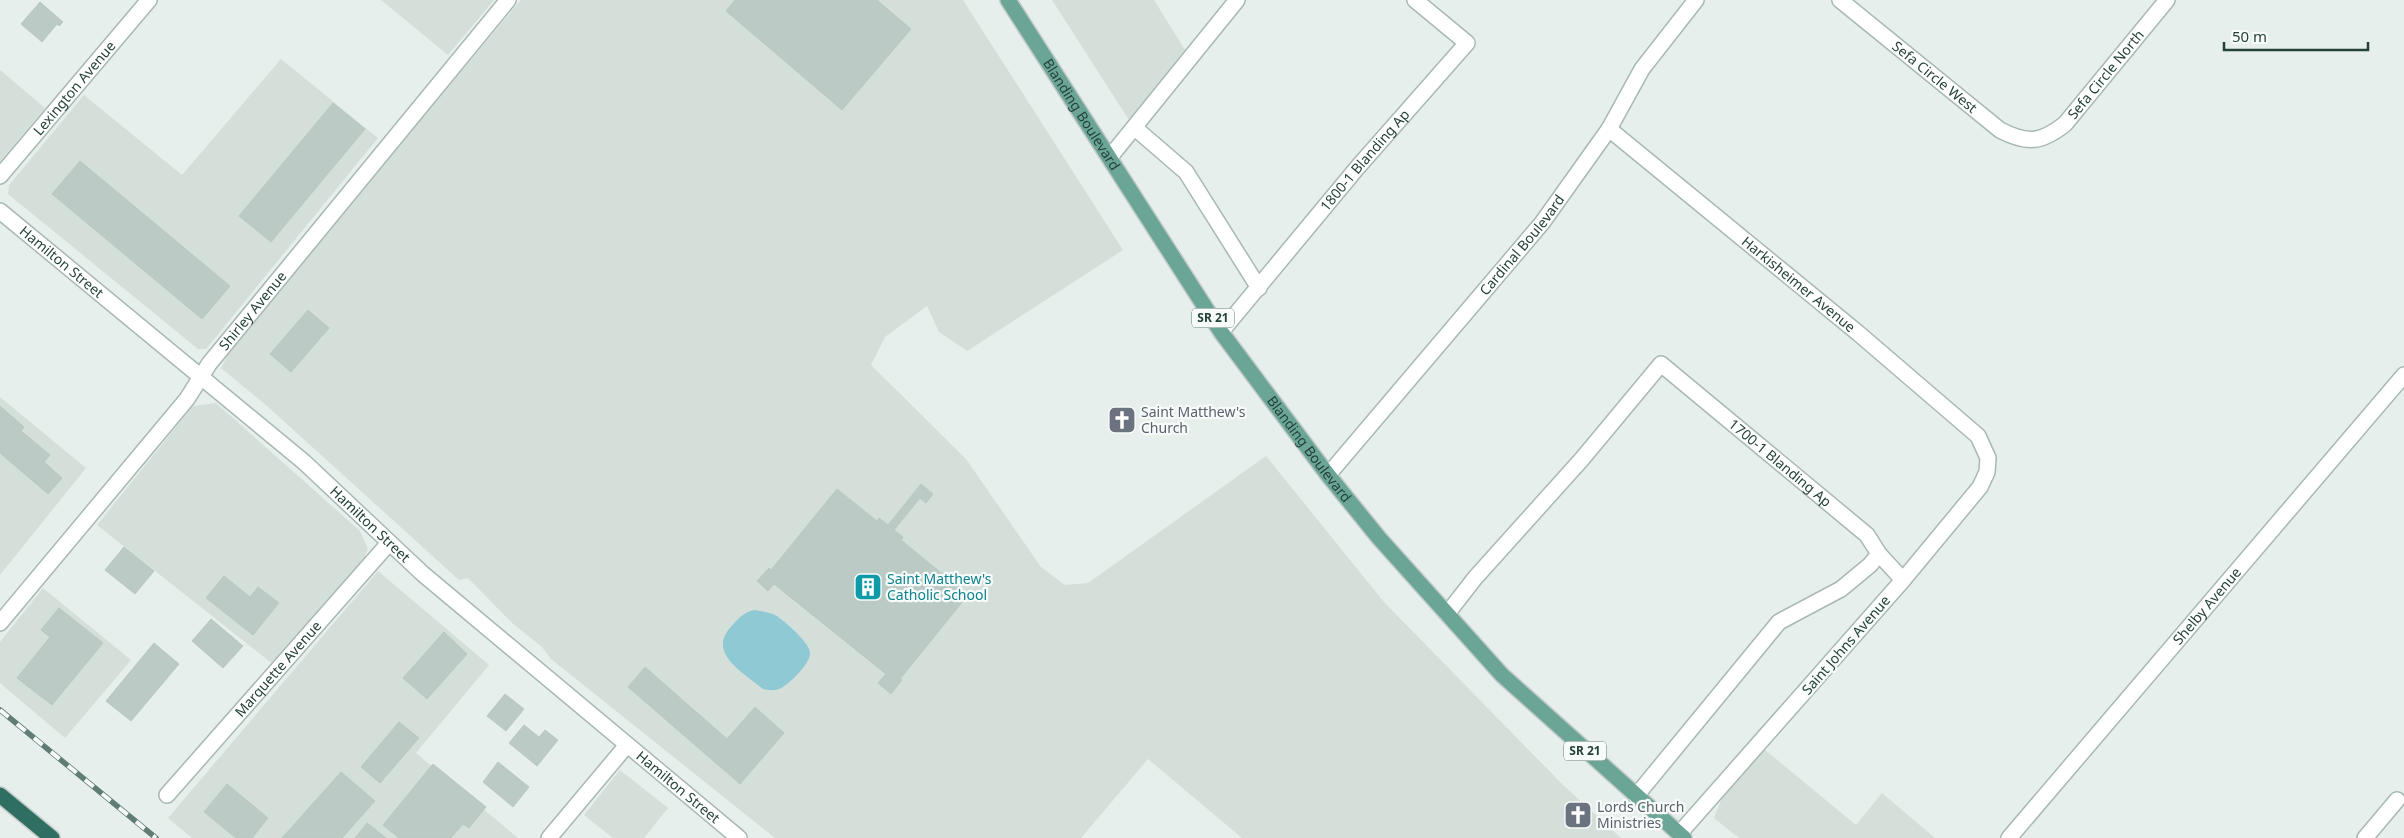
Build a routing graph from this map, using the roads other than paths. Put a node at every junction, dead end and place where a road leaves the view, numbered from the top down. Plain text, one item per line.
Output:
1 (149, 0) edge
2 (508, 0) edge
3 (1008, 0) edge
4 (1238, 0) edge
5 (1415, 0) edge
6 (1696, 0) edge
7 (1840, 0) edge
8 (2167, 0) edge
9 (1135, 128) junction
10 (1609, 129) junction
11 (2036, 140) joint
12 (1110, 157) junction
13 (0, 176) edge
14 (0, 211) edge
15 (1259, 288) junction
16 (1222, 332) junction
17 (2404, 374) edge
18 (201, 376) junction
19 (1983, 444) joint
20 (1328, 475) junction
21 (389, 543) junction
22 (1879, 554) junction
23 (1904, 580) junction
24 (1447, 614) junction
25 (0, 623) edge
26 (627, 745) junction
27 (0, 795) edge
28 (167, 795) dead end
29 (1636, 796) junction
30 (2397, 800) dead end
31 (1682, 836) edge
32 (52, 838) edge
33 (549, 838) edge
34 (739, 838) edge
35 (2009, 838) edge
36 (2365, 838) edge

1 - 13 street, Lexington Avenue
2 - 18 street, Shirley Avenue
3 - 12 main road, Blanding Boulevard / SR 21
4 - 9 street
5 - 15 street, 1800-1 Blanding Ap
6 - 10 street, Cardinal Boulevard
7 - 11 street, Sefa Circle West
8 - 11 street, Sefa Circle North
9 - 12 street
9 - 15 street
10 - 19 street, Harkisheimer Avenue
10 - 20 street, Cardinal Boulevard
12 - 16 main road, Blanding Boulevard / SR 21
14 - 18 street, Hamilton Street
15 - 16 street, 1800-1 Blanding Ap
16 - 20 main road, Blanding Boulevard / SR 21
17 - 35 street, Shelby Avenue
18 - 21 street, Hamilton Street
18 - 25 street, Shirley Avenue
19 - 23 street, Saint Johns Avenue
20 - 24 main road, Blanding Boulevard / SR 21
21 - 26 street, Hamilton Street
21 - 28 street, Marquette Avenue
22 - 23 street
22 - 24 street, 1700-1 Blanding Ap
22 - 29 street
23 - 31 street, Saint Johns Avenue
24 - 29 main road, Blanding Boulevard / SR 21
26 - 33 street
26 - 34 street, Hamilton Street
27 - 32 highway
29 - 31 main road, Blanding Boulevard / SR 21
30 - 36 street

